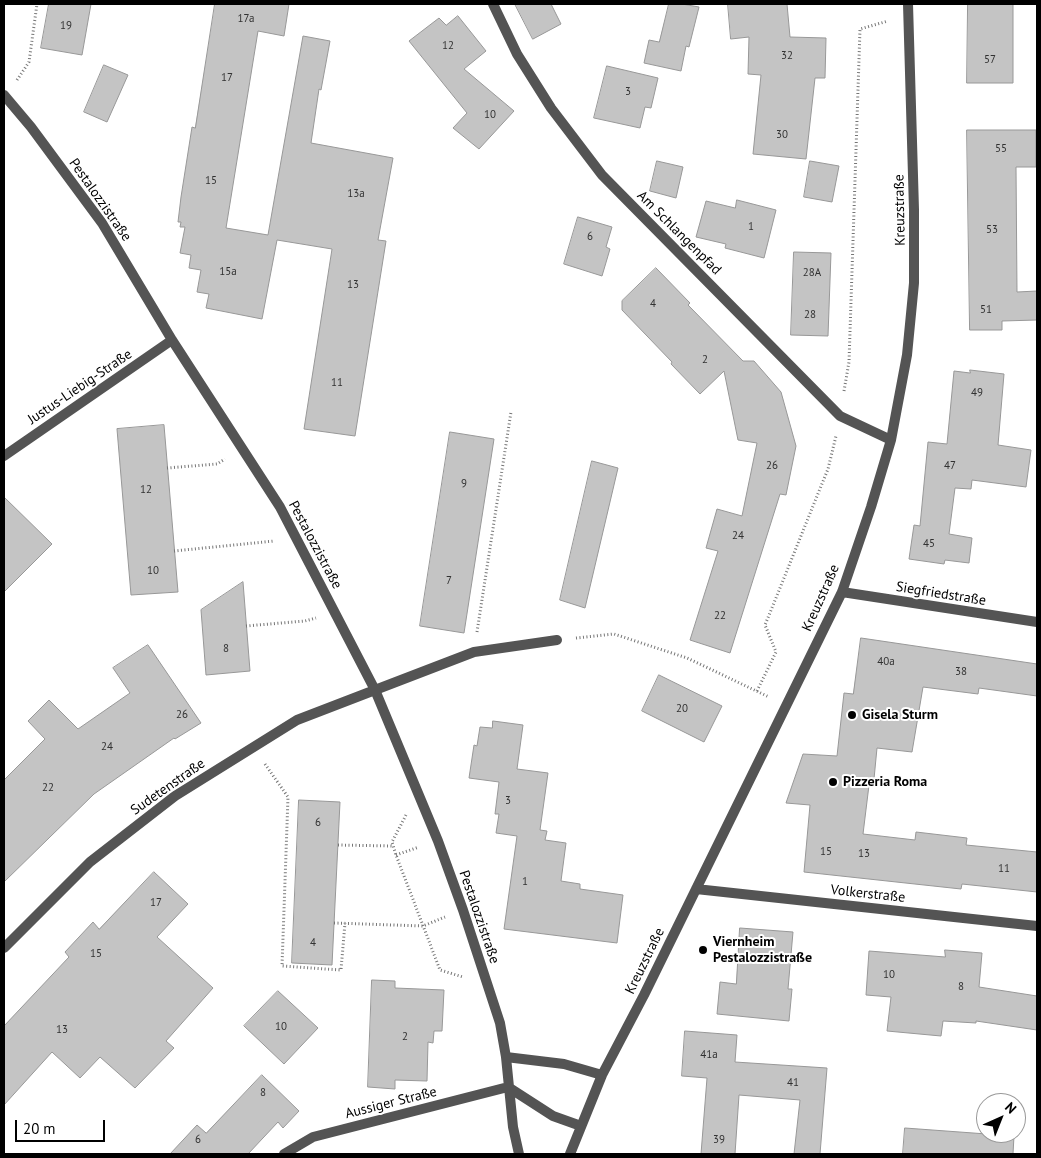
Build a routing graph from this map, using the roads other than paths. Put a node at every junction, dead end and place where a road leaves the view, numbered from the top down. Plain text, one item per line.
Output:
1 (493, 4) edge
2 (908, 4) edge
3 (5, 96) edge
4 (172, 340) junction
5 (891, 440) junction
6 (4, 456) edge
7 (842, 592) junction
8 (1037, 622) edge
9 (557, 640) road end
10 (375, 690) junction
11 (696, 889) junction
12 (1037, 926) edge
13 (4, 948) edge
14 (506, 1057) junction
15 (602, 1075) junction
16 (508, 1087) junction
17 (581, 1126) junction
18 (284, 1154) edge
19 (519, 1154) edge
20 (570, 1154) edge

1 - 5 street, Am Schlangenpfad
2 - 5 street, Kreuzstraße
3 - 4 street, Pestalozzistraße
4 - 6 street, Justus-Liebig-Straße
4 - 10 street, Pestalozzistraße
5 - 7 street, Kreuzstraße
7 - 8 street, Siegfriedstraße
7 - 11 street, Kreuzstraße
9 - 10 street, Sudetenstraße
10 - 13 street, Sudetenstraße
10 - 14 street, Pestalozzistraße
11 - 12 street, Volkerstraße
11 - 15 street, Kreuzstraße
14 - 15 street
14 - 16 street, Pestalozzistraße
15 - 17 street, Kreuzstraße
16 - 17 street
16 - 18 street, Aussiger Straße
16 - 19 street, Pestalozzistraße
17 - 20 street, Kreuzstraße

